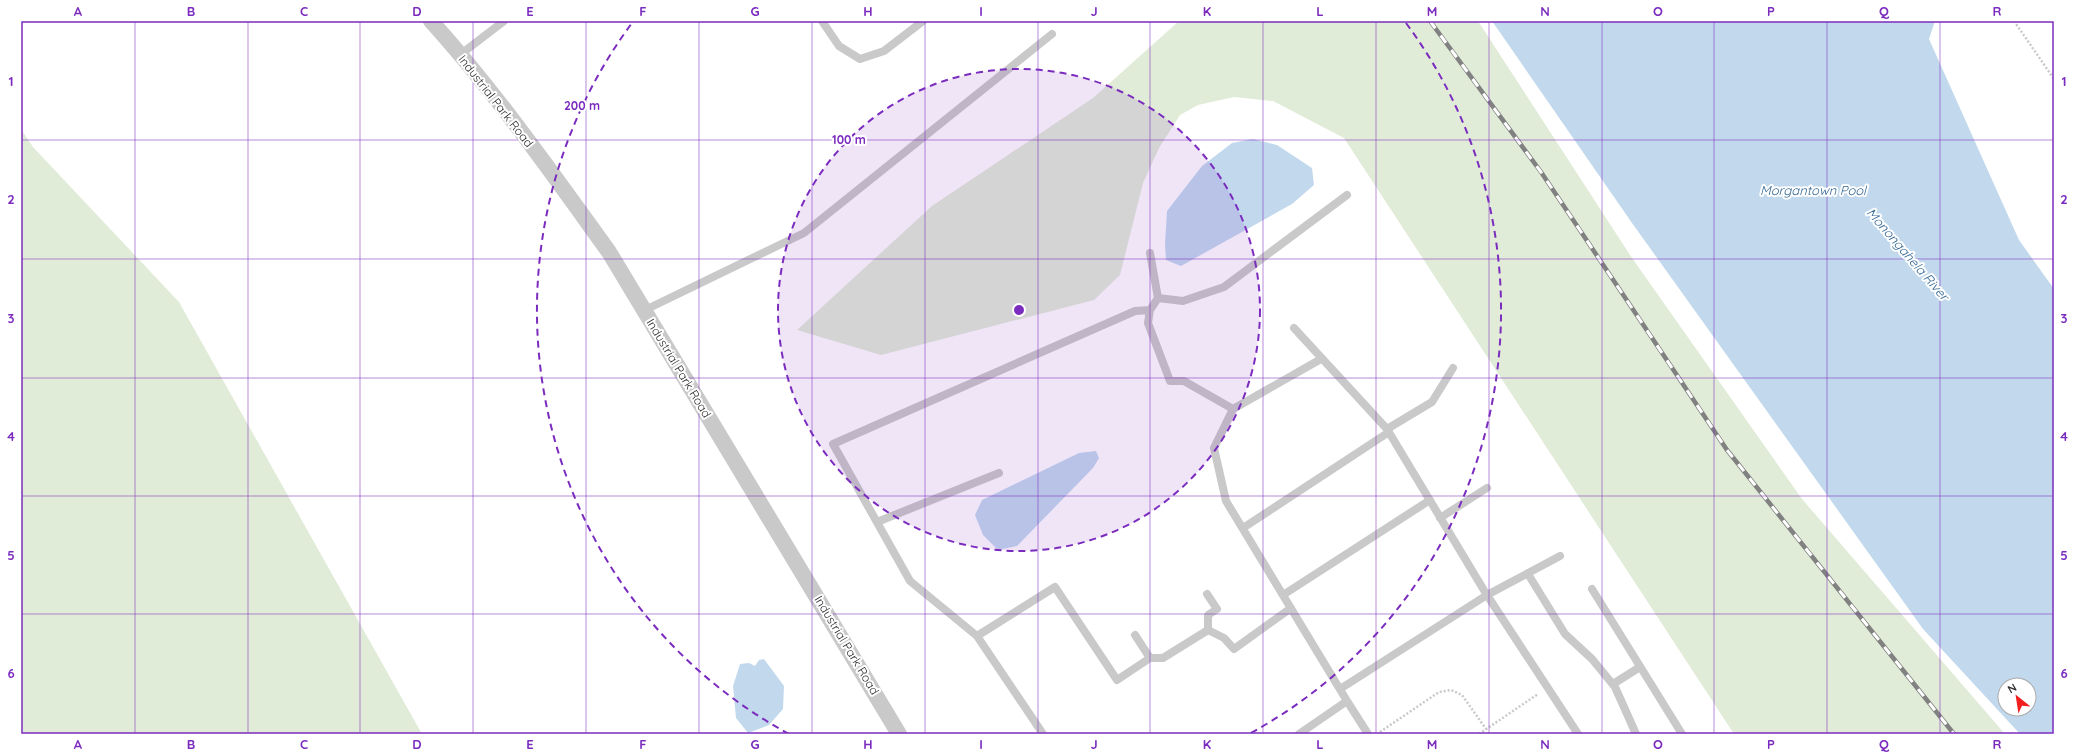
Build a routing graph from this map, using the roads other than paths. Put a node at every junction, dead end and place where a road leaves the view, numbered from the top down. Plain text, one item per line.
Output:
1 (431, 21) edge
2 (504, 21) edge
3 (822, 21) edge
4 (923, 21) edge
5 (1052, 34) dead end
6 (461, 54) junction
7 (1347, 195) dead end
8 (1150, 253) dead end
9 (1158, 298) junction
10 (645, 310) junction
11 (1150, 310) junction
12 (1294, 328) dead end
13 (1321, 359) junction
14 (1452, 368) dead end
15 (1233, 409) junction
16 (1388, 431) junction
17 (999, 473) dead end
18 (1487, 488) dead end
19 (1430, 500) junction
20 (1440, 518) junction
21 (877, 522) junction
22 (1243, 528) junction
23 (1560, 556) dead end
24 (1528, 574) junction
25 (1592, 589) dead end
26 (1207, 594) dead end
27 (1283, 595) junction
28 (1487, 595) junction
29 (1291, 608) junction
30 (1208, 630) junction
31 (1135, 635) dead end
32 (977, 636) junction
33 (1150, 658) junction
34 (1640, 666) junction
35 (1612, 684) junction
36 (1340, 688) junction
37 (1347, 701) junction
38 (899, 734) edge
39 (1043, 734) edge
40 (1299, 734) edge
41 (1368, 734) edge
42 (1578, 734) edge
43 (1636, 734) edge
44 (1682, 734) edge

1 - 6 street, Industrial Park Road
2 - 6 lane
3 - 4 lane
5 - 10 lane
6 - 10 street, Industrial Park Road
7 - 9 lane
8 - 9 lane
9 - 11 lane
10 - 38 street, Industrial Park Road
11 - 15 lane
11 - 21 lane
12 - 13 lane
13 - 15 lane
13 - 16 lane
14 - 16 lane
15 - 22 lane
16 - 19 lane
16 - 22 lane
17 - 21 lane
18 - 20 lane
19 - 20 lane
19 - 27 lane
20 - 28 lane
21 - 32 lane
22 - 27 lane
23 - 24 lane
24 - 28 lane
24 - 35 lane
25 - 34 lane
26 - 30 lane
27 - 29 lane
28 - 36 lane
28 - 42 lane
29 - 30 lane
29 - 36 lane
30 - 33 lane
31 - 33 lane
32 - 33 lane
32 - 39 lane
34 - 35 lane
34 - 44 lane
35 - 43 lane
36 - 37 lane
37 - 40 lane
37 - 41 lane

